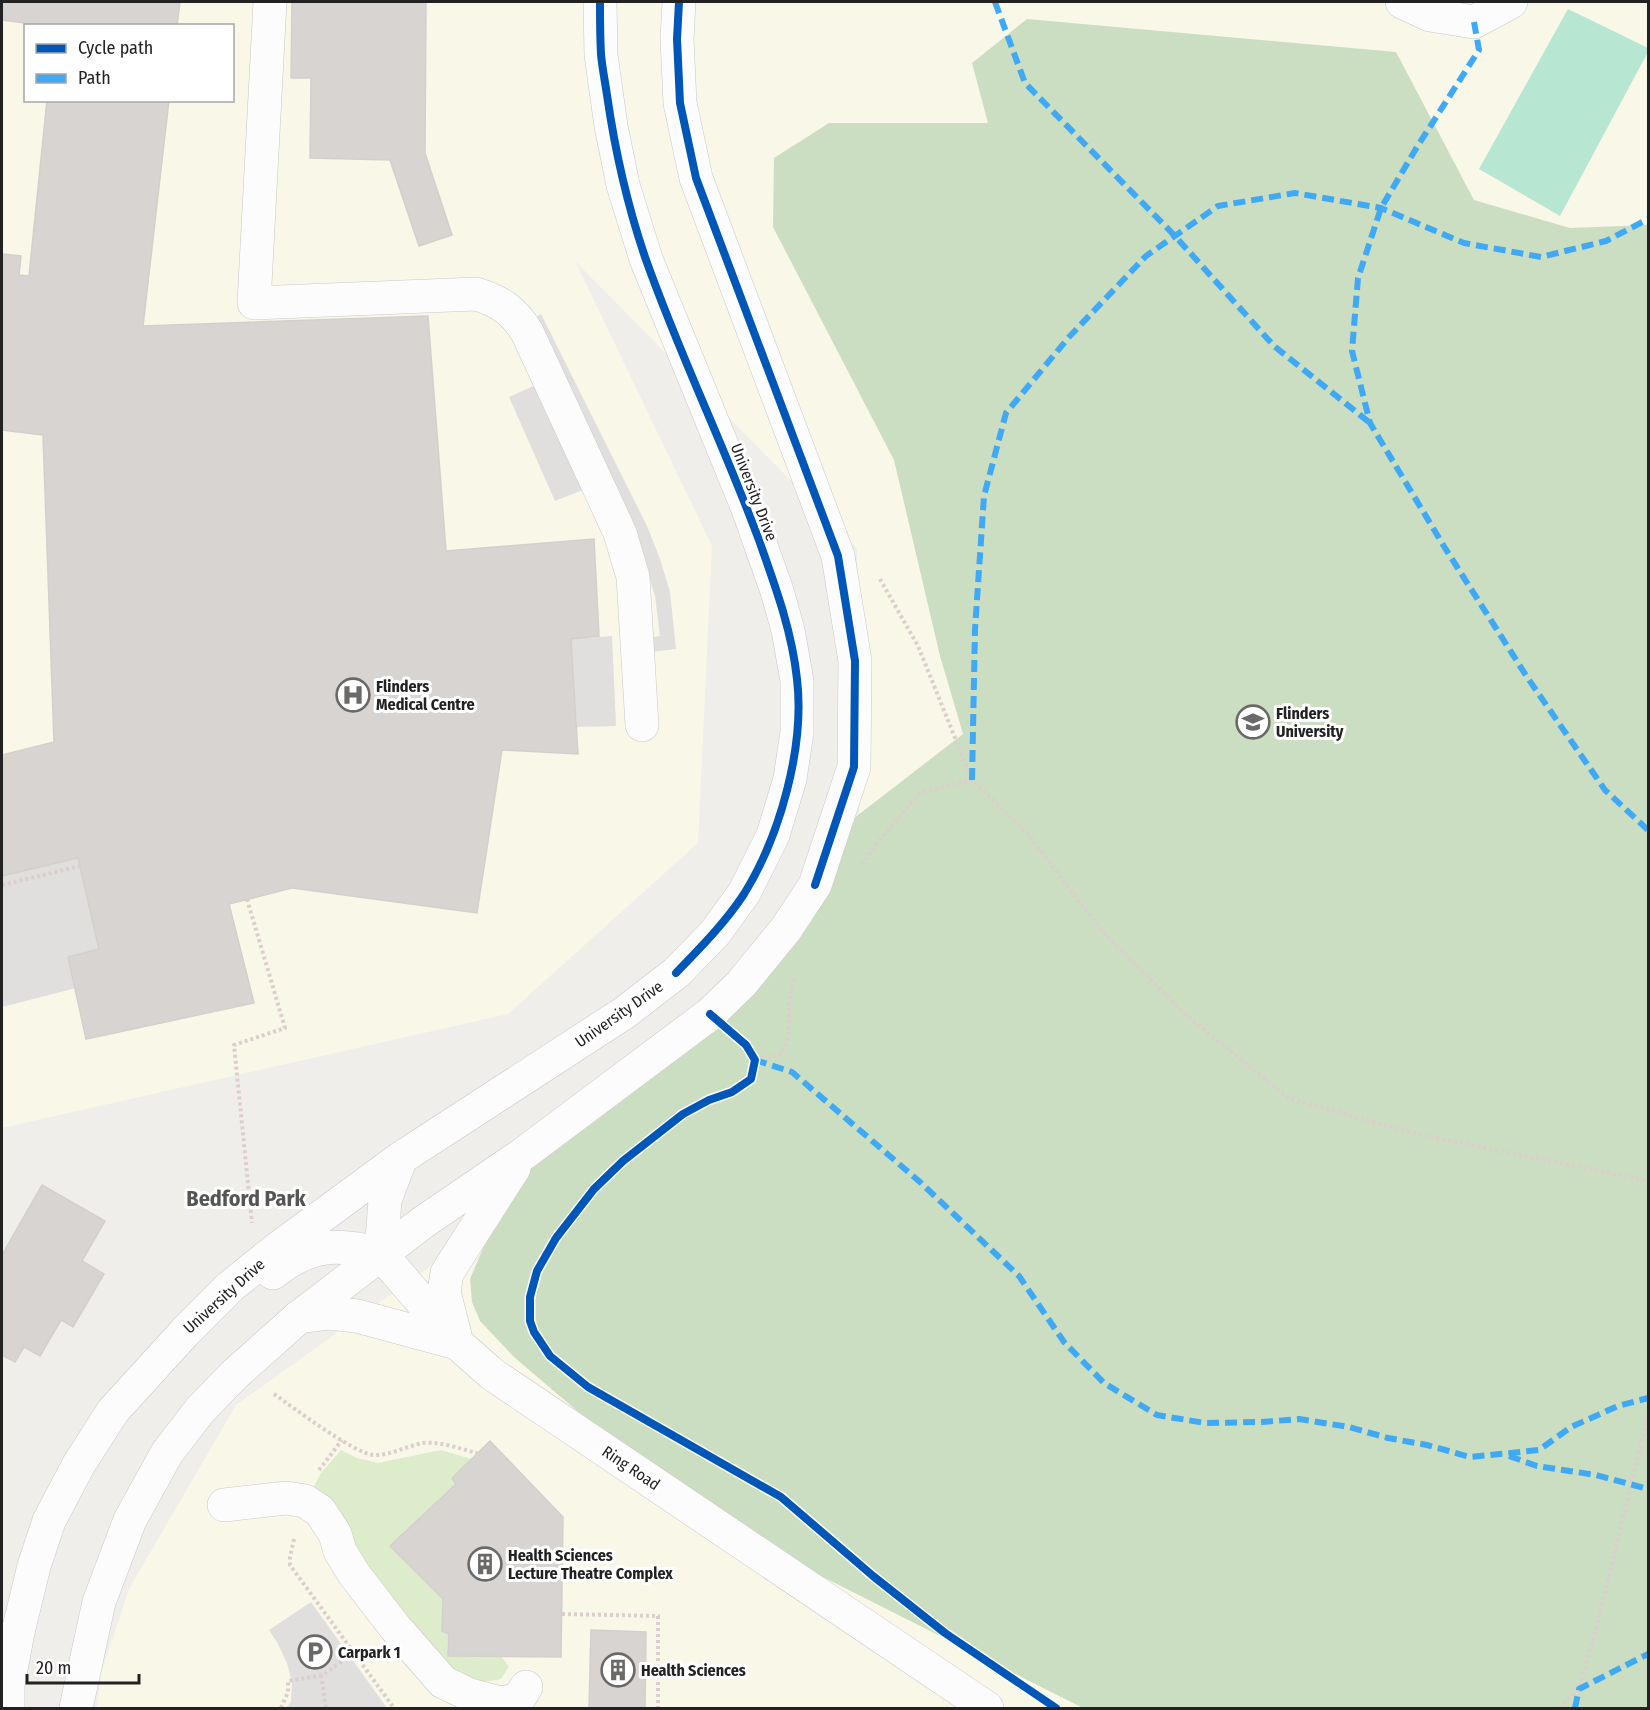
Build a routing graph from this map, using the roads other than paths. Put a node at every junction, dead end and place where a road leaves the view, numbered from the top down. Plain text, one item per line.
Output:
1 (270, 2) edge
2 (600, 2) edge
3 (679, 2) edge
4 (1402, 2) edge
5 (1511, 2) edge
6 (642, 725) dead end
7 (523, 1154) junction
8 (401, 1158) junction
9 (381, 1254) junction
10 (298, 1317) junction
11 (457, 1343) junction
12 (130, 1393) junction
13 (224, 1505) dead end
14 (512, 1699) edge
15 (8, 1708) edge
16 (76, 1708) edge
17 (987, 1708) edge

1 - 6 street
2 - 8 street, University Drive
3 - 7 street
4 - 5 street
7 - 9 street
7 - 11 street
8 - 9 street
8 - 12 street, University Drive
9 - 10 street
9 - 11 street, Ring Road
9 - 12 street
10 - 11 street
10 - 16 street
11 - 17 street, Ring Road
12 - 15 street, University Drive
13 - 14 street

